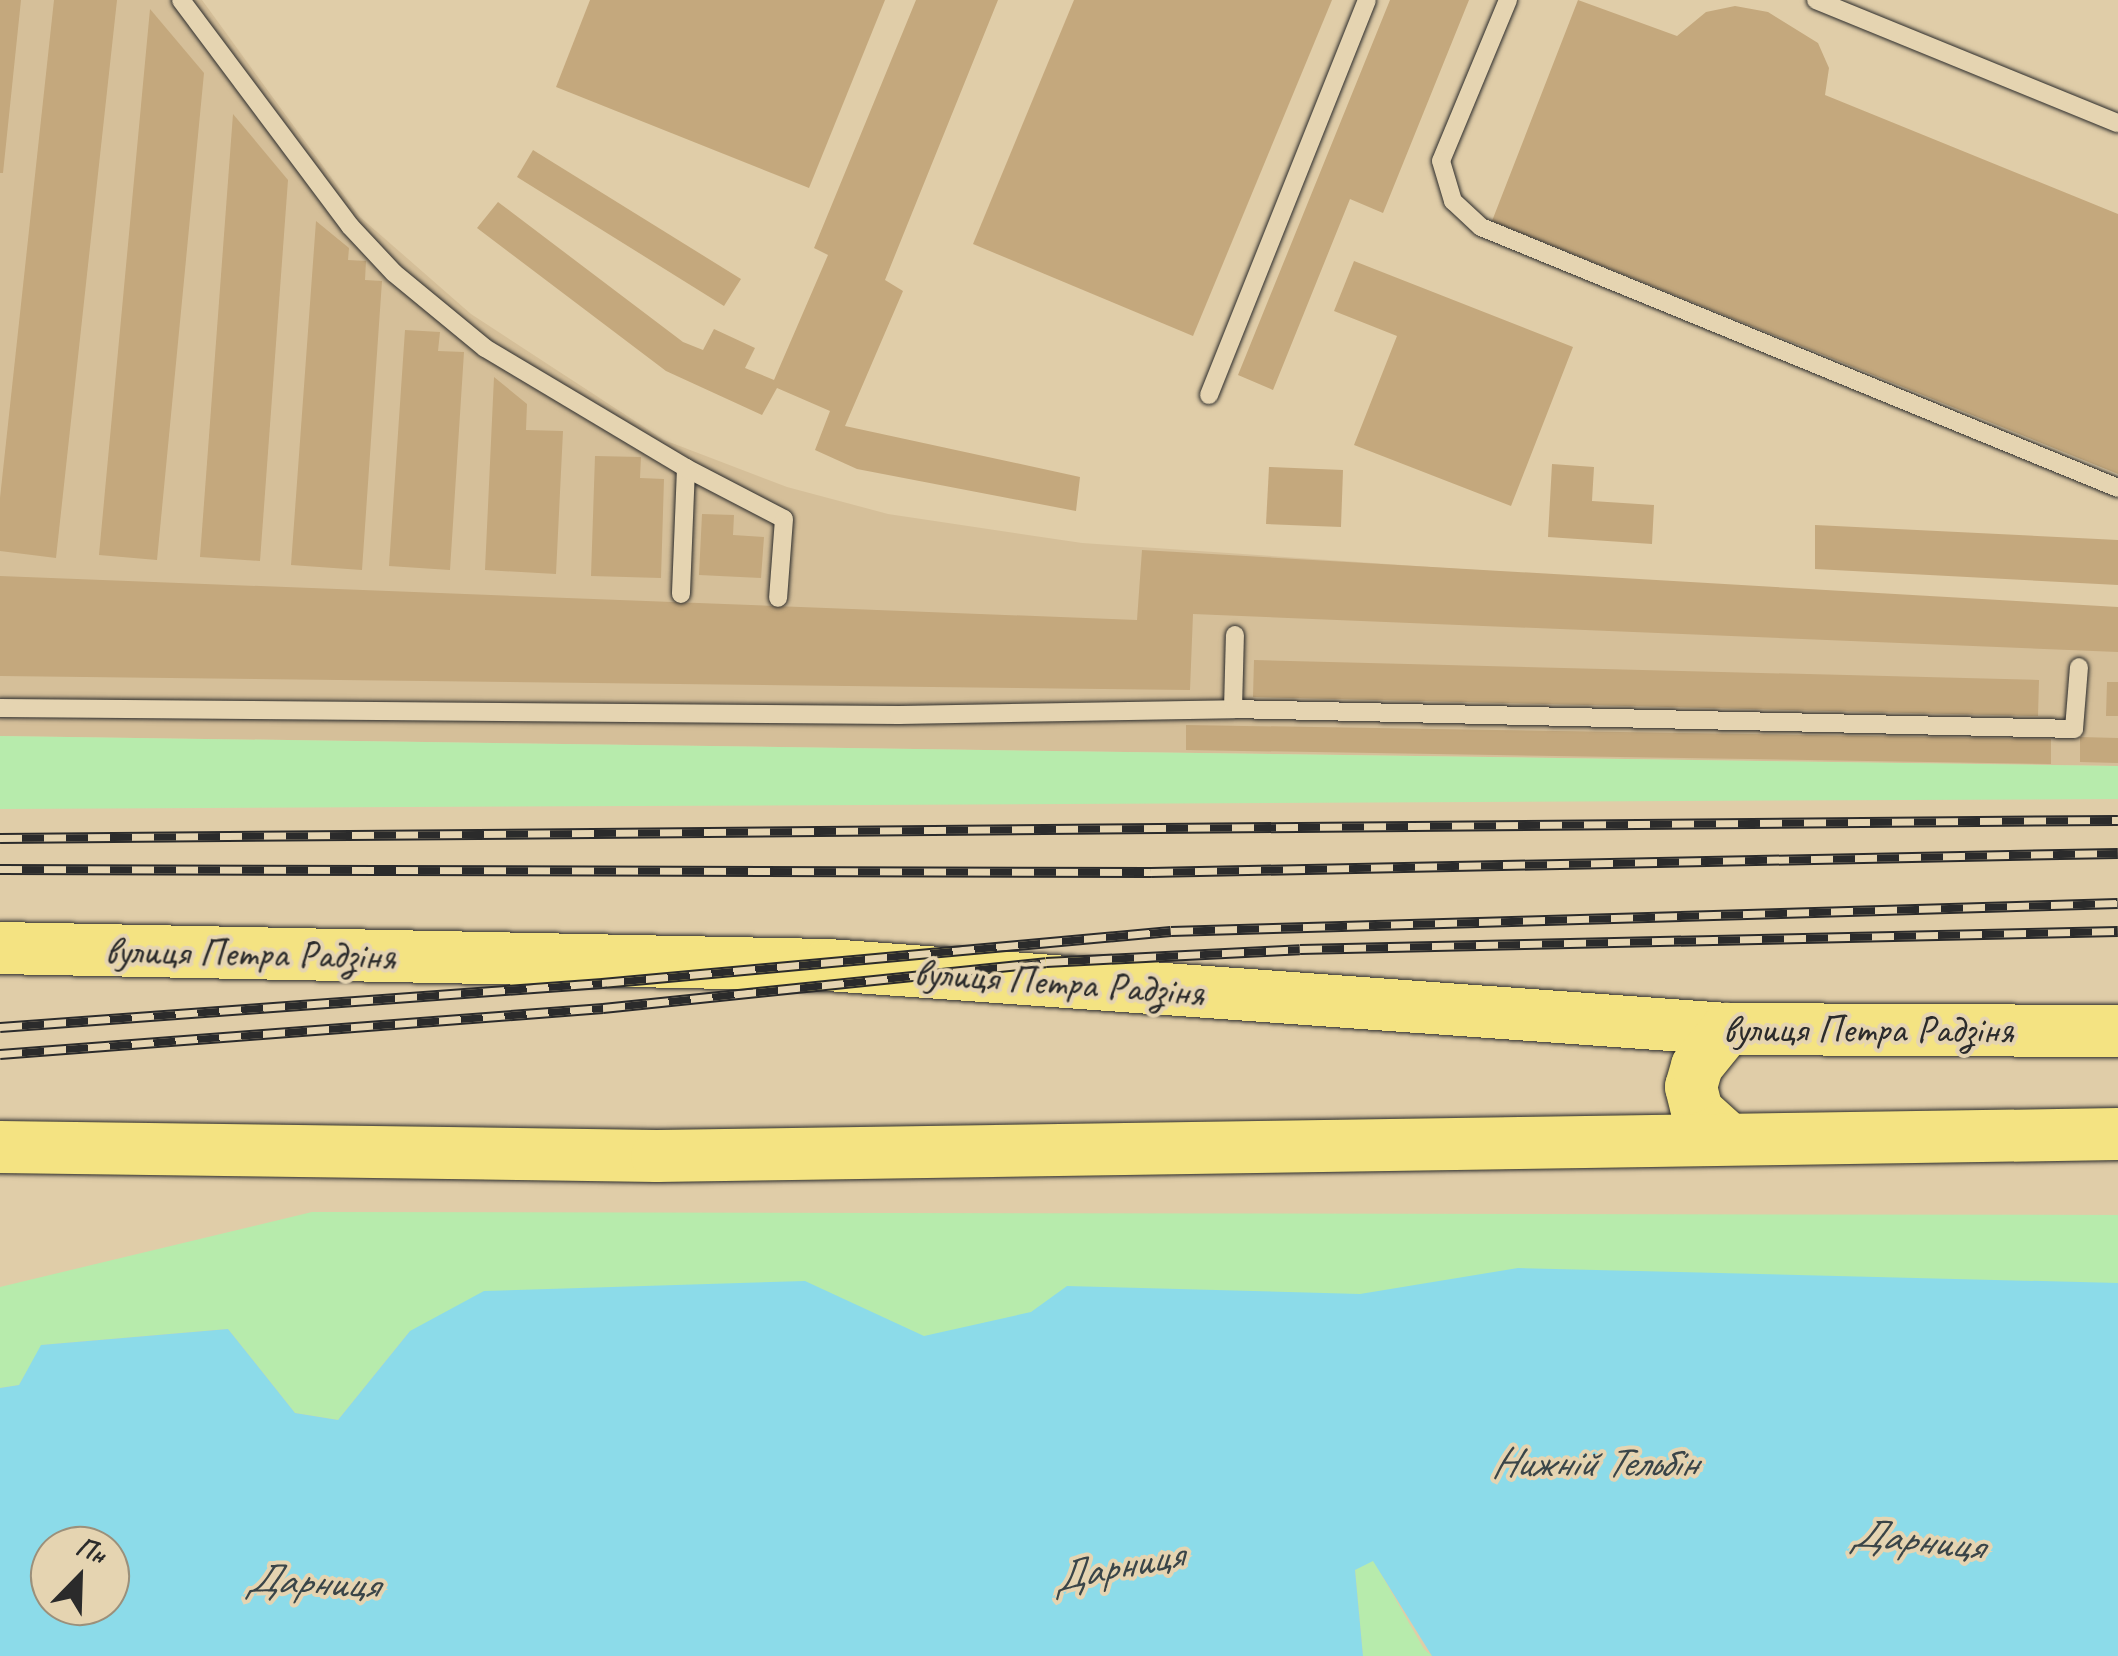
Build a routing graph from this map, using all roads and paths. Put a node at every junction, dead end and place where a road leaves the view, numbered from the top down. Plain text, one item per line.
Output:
1 (180, 0) edge
2 (1367, 0) edge
3 (1508, 0) edge
4 (1816, 0) edge
5 (2118, 123) edge
6 (1209, 395) dead end
7 (686, 468) junction
8 (2118, 488) edge
9 (681, 594) dead end
10 (778, 598) dead end
11 (1235, 634) dead end
12 (2079, 667) dead end
13 (0, 708) edge
14 (1233, 709) junction
15 (0, 948) edge
16 (1726, 1030) junction
17 (2118, 1031) edge
18 (2118, 1134) edge
19 (1725, 1136) junction
20 (0, 1147) edge

1 - 7 lane
2 - 6 lane
3 - 8 lane
4 - 5 lane
7 - 9 lane
7 - 10 lane
11 - 14 lane
12 - 14 lane
13 - 14 lane
15 - 16 main road, вулиця Петра Радзіня
16 - 17 main road, вулиця Петра Радзіня
16 - 19 main road
18 - 19 main road
19 - 20 main road

